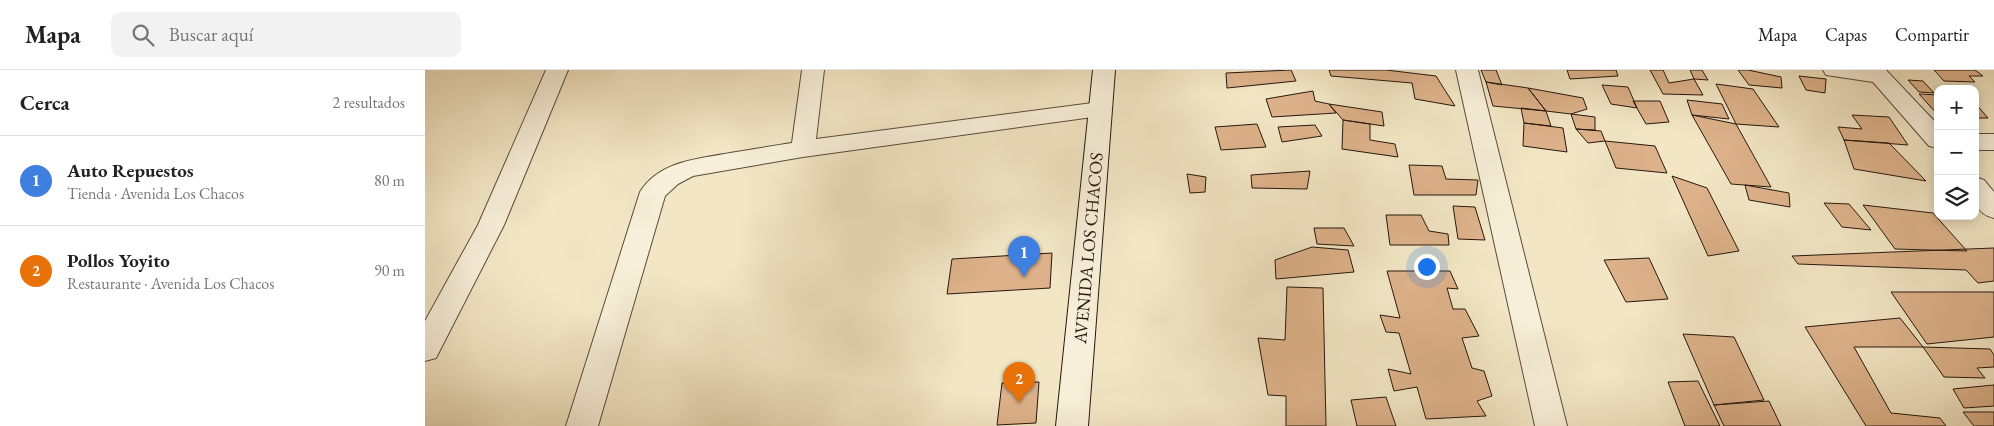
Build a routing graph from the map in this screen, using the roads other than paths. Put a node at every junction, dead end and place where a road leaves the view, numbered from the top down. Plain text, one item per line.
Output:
1 (557, 70) edge
2 (813, 70) edge
3 (1105, 70) edge
4 (1467, 70) edge
5 (1834, 70) edge
6 (1877, 73) edge
7 (1100, 109) junction
8 (1934, 136) edge
9 (1979, 142) edge
10 (1994, 142) edge
11 (803, 149) junction
12 (1979, 191) edge
13 (1994, 209) edge
14 (425, 349) edge
15 (582, 426) edge
16 (1072, 426) edge
17 (1551, 426) edge

1 - 14 street
2 - 11 street
3 - 7 street, AVENIDA LOS CHACOS
4 - 17 street
5 - 6 street
6 - 8 street
7 - 11 street
7 - 16 street, AVENIDA LOS CHACOS
9 - 10 street
11 - 15 street
12 - 13 street

